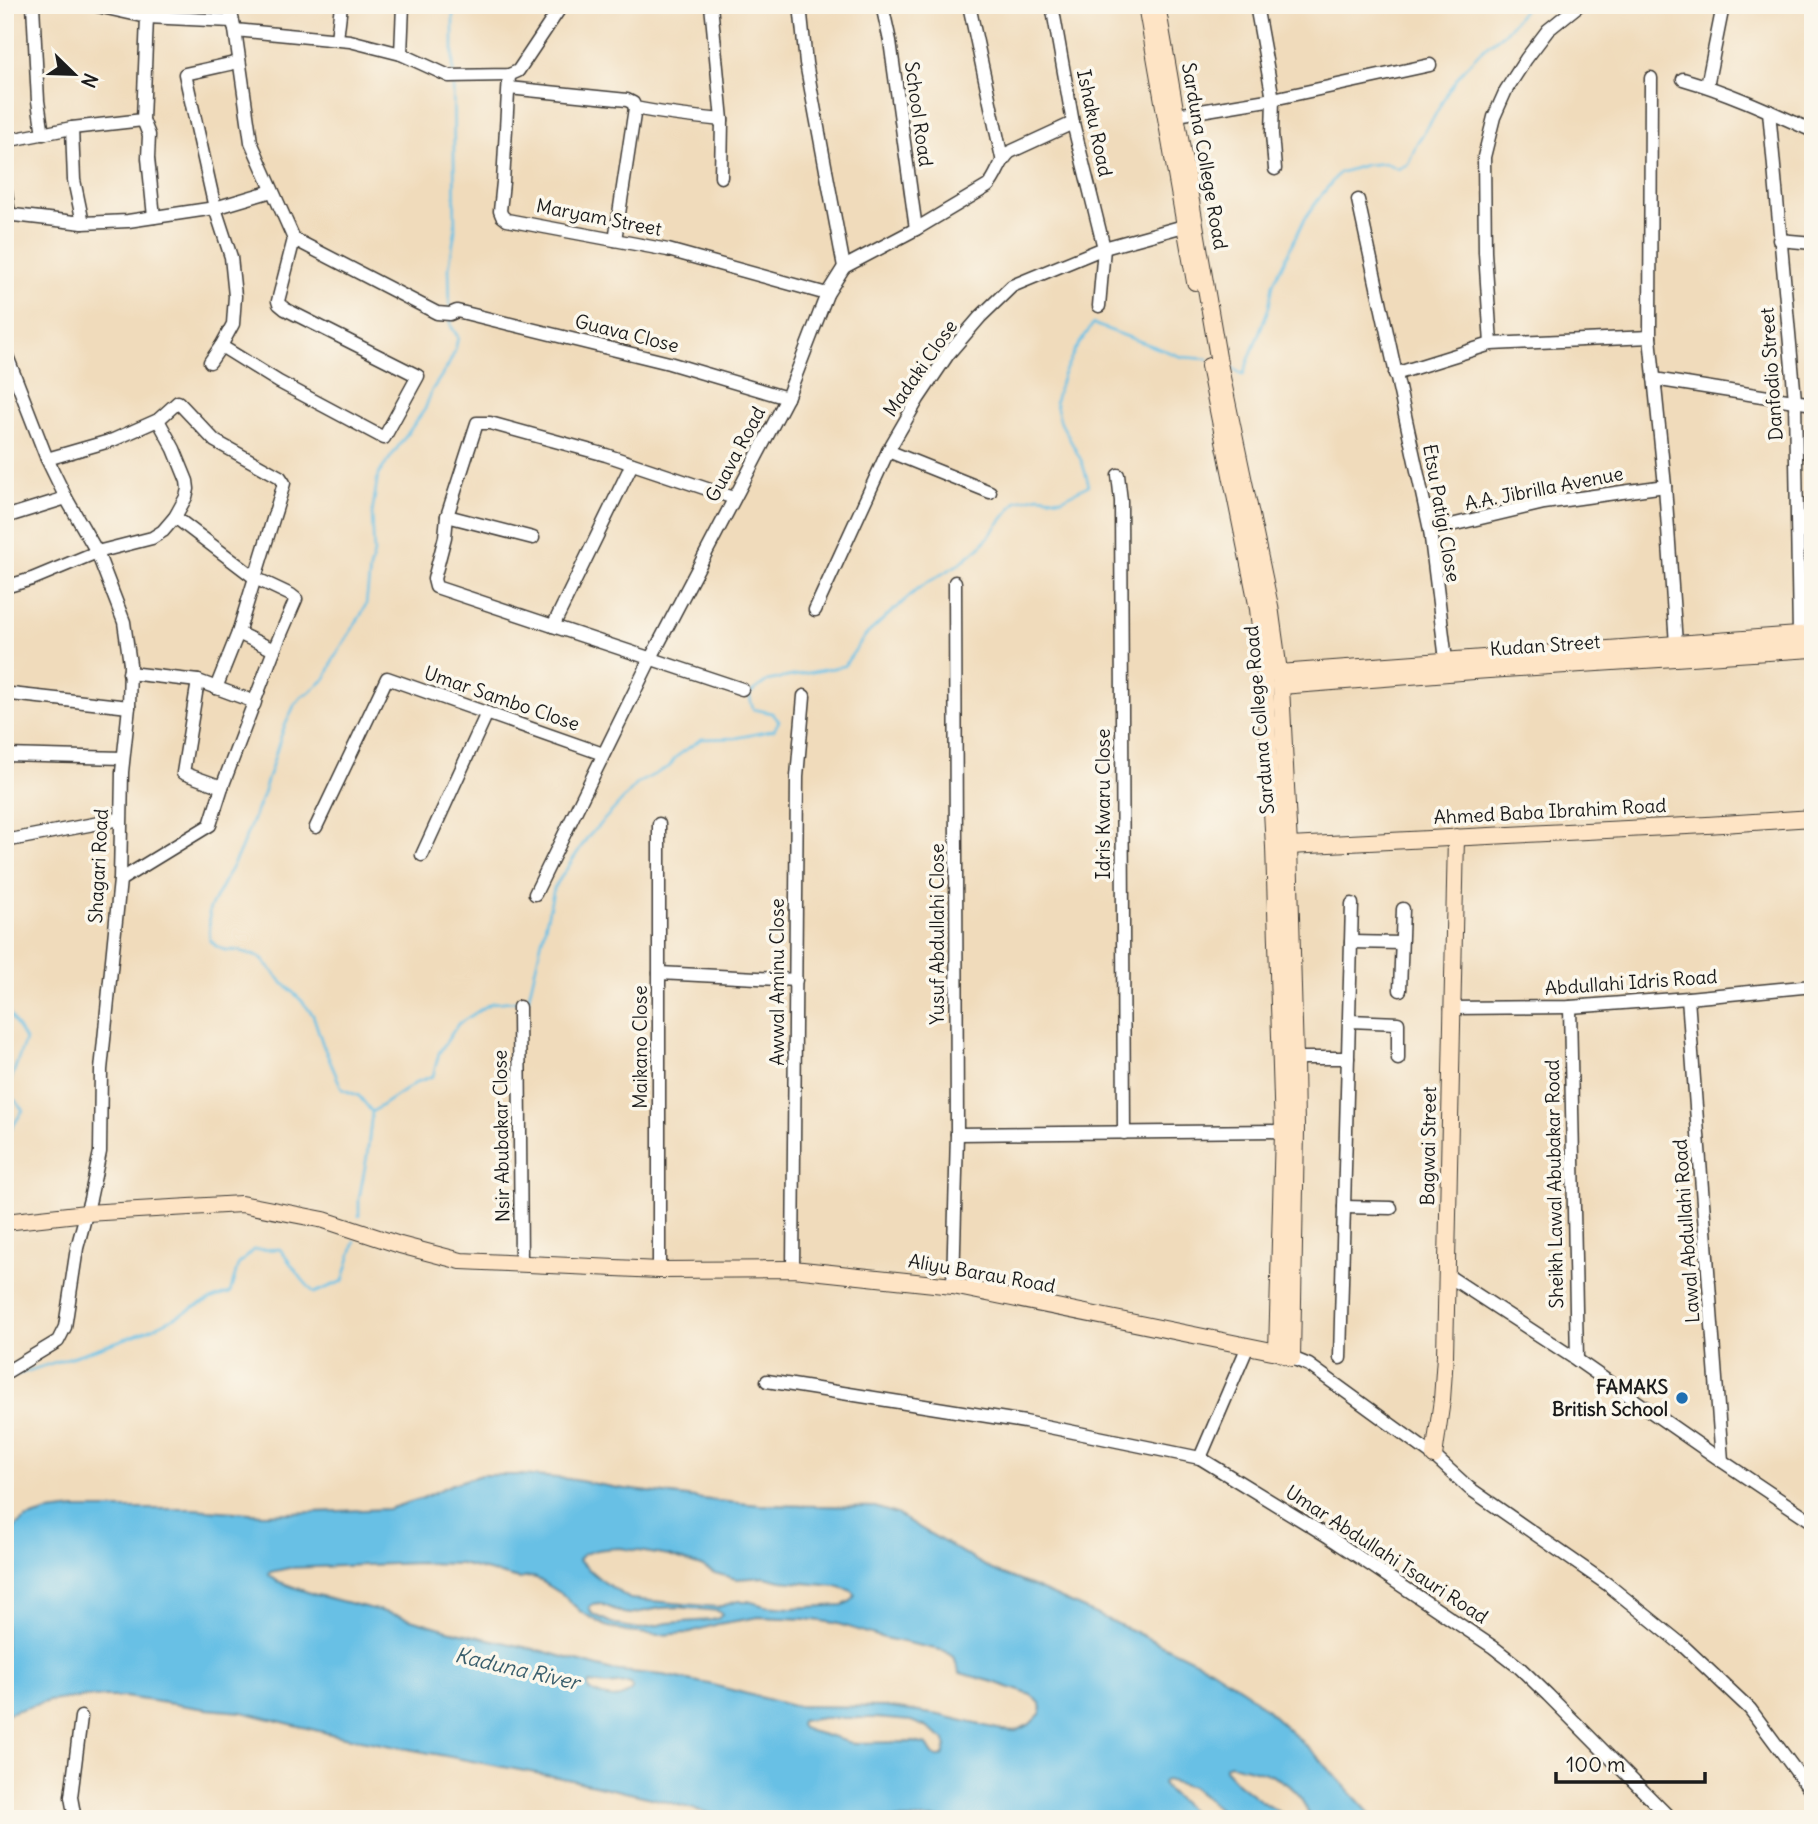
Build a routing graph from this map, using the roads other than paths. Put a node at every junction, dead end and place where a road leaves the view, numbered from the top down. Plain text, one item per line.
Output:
1 (33, 5) edge
2 (93, 5) edge
3 (229, 5) edge
4 (341, 5) edge
5 (402, 5) edge
6 (562, 5) edge
7 (711, 5) edge
8 (800, 5) edge
9 (882, 5) edge
10 (969, 5) edge
11 (1052, 5) edge
12 (1146, 5) edge
13 (1157, 5) edge
14 (1256, 5) edge
15 (1578, 5) edge
16 (1722, 12) dead end
17 (148, 17) junction
18 (234, 26) junction
19 (337, 39) junction
20 (401, 54) junction
21 (239, 62) junction
22 (1430, 65) dead end
23 (1651, 78) dead end
24 (1683, 79) dead end
25 (509, 81) junction
26 (1707, 86) junction
27 (1273, 99) junction
28 (635, 108) junction
29 (1769, 111) junction
30 (1177, 115) junction
31 (143, 120) junction
32 (722, 120) junction
33 (1073, 123) junction
34 (72, 128) junction
35 (1813, 131) edge
36 (43, 134) junction
37 (5, 141) edge
38 (1002, 159) junction
39 (1275, 169) dead end
40 (721, 177) dead end
41 (5, 186) edge
42 (272, 191) junction
43 (1358, 200) dead end
44 (215, 208) junction
45 (7, 214) edge
46 (154, 217) junction
47 (83, 223) junction
48 (1184, 226) junction
49 (916, 229) junction
50 (294, 239) junction
51 (615, 240) junction
52 (1780, 240) junction
53 (1813, 243) edge
54 (1104, 248) junction
55 (844, 267) junction
56 (827, 294) junction
57 (1099, 306) dead end
58 (1650, 337) junction
59 (1491, 344) junction
60 (222, 346) junction
61 (1211, 346) junction
62 (5, 351) edge
63 (210, 362) dead end
64 (1214, 364) junction
65 (1395, 374) junction
66 (1654, 380) junction
67 (787, 398) junction
68 (1795, 400) junction
69 (1813, 404) edge
70 (158, 420) junction
71 (888, 451) junction
72 (47, 459) junction
73 (632, 464) junction
74 (1118, 475) dead end
75 (1665, 486) junction
76 (990, 492) dead end
77 (66, 498) junction
78 (734, 498) junction
79 (447, 516) junction
80 (5, 517) edge
81 (175, 517) junction
82 (1430, 530) junction
83 (533, 538) dead end
84 (97, 552) junction
85 (255, 578) junction
86 (955, 582) dead end
87 (5, 587) edge
88 (815, 610) dead end
89 (553, 626) junction
90 (238, 634) junction
91 (1806, 634) edge
92 (1676, 644) junction
93 (1813, 649) edge
94 (274, 650) junction
95 (651, 659) junction
96 (1446, 660) junction
97 (129, 673) junction
98 (1280, 680) junction
99 (198, 681) junction
100 (216, 688) junction
101 (742, 689) dead end
102 (11, 694) dead end
103 (804, 696) dead end
104 (254, 705) junction
105 (129, 707) junction
106 (487, 713) junction
107 (603, 754) junction
108 (5, 755) edge
109 (123, 758) junction
110 (222, 787) junction
111 (1813, 818) edge
112 (120, 819) junction
113 (659, 824) dead end
114 (316, 828) dead end
115 (1456, 837) junction
116 (5, 841) edge
117 (1289, 846) junction
118 (422, 855) dead end
119 (120, 880) junction
120 (535, 894) dead end
121 (1352, 904) dead end
122 (1403, 909) dead end
123 (1351, 942) junction
124 (1401, 943) junction
125 (659, 974) junction
126 (796, 980) junction
127 (1813, 986) edge
128 (1400, 990) dead end
129 (1688, 998) junction
130 (519, 1007) dead end
131 (1570, 1007) junction
132 (1451, 1008) junction
133 (1349, 1021) junction
134 (1288, 1058) junction
135 (1348, 1058) junction
136 (1398, 1059) dead end
137 (1283, 1131) junction
138 (1124, 1133) junction
139 (957, 1134) junction
140 (1345, 1208) junction
141 (1391, 1208) dead end
142 (86, 1213) junction
143 (5, 1222) edge
144 (521, 1264) junction
145 (659, 1269) junction
146 (793, 1269) junction
147 (1447, 1275) junction
148 (953, 1286) junction
149 (1248, 1346) junction
150 (1277, 1352) junction
151 (1292, 1358) junction
152 (1340, 1359) dead end
153 (1577, 1360) junction
154 (5, 1373) edge
155 (767, 1381) dead end
156 (1434, 1456) junction
157 (1200, 1458) junction
158 (1722, 1461) junction
159 (1813, 1522) edge
160 (81, 1717) dead end
161 (1813, 1794) edge
162 (75, 1819) edge
163 (1671, 1819) edge

1 - 36 street
2 - 17 street
3 - 18 street
4 - 19 street
5 - 20 street
6 - 25 street
7 - 32 street
8 - 55 street
9 - 49 street, School Road
10 - 38 street
11 - 33 street, Ishaku Road
12 - 48 street, Sarduna College Road
13 - 30 street, Sarduna College Road
14 - 27 street
15 - 59 street
16 - 26 street
17 - 18 street
17 - 31 street
18 - 19 street
18 - 21 street
19 - 20 street
20 - 25 street
21 - 42 street
21 - 44 street
22 - 27 street
23 - 58 street
24 - 26 street
25 - 28 street
25 - 51 street, Maryam Street
26 - 29 street
27 - 30 street
27 - 39 street
28 - 32 street
28 - 51 street
29 - 35 street
29 - 52 street, Danfodio Street
30 - 61 street, Sarduna College Road
31 - 34 street
31 - 46 street
32 - 40 street
33 - 38 street
33 - 54 street, Ishaku Road
34 - 36 street
34 - 47 street
36 - 37 street
38 - 49 street
41 - 45 street
42 - 44 street
42 - 50 street
43 - 65 street, Etsu Patigi Close
44 - 46 street
44 - 60 street
45 - 47 street
46 - 47 street
48 - 54 street, Madaki Close
48 - 61 street, Sarduna College Road
49 - 55 street
50 - 60 street
50 - 67 street, Guava Close
51 - 56 street, Maryam Street
52 - 53 street
52 - 68 street, Danfodio Street
54 - 57 street, Ishaku Road
54 - 71 street, Madaki Close
55 - 56 street, Guava Road
56 - 67 street, Guava Road
58 - 59 street
58 - 66 street
59 - 65 street
60 - 63 street
61 - 64 street, Sarduna College Road
62 - 72 street, Shagari Road
64 - 98 street, Sarduna College Road
64 - 134 street, Sarduna College Road
65 - 82 street, Etsu Patigi Close
66 - 68 street
66 - 75 street
67 - 78 street, Guava Road
68 - 69 street
68 - 91 street, Danfodio Street
70 - 72 street
70 - 81 street
70 - 85 street
71 - 76 street
71 - 88 street, Madaki Close
72 - 77 street, Shagari Road
73 - 78 street
73 - 79 street
73 - 89 street
74 - 138 street, Idris Kwaru Close
75 - 82 street, A.A. Jibrilla Avenue
75 - 92 street
77 - 80 street
77 - 84 street, Shagari Road
78 - 95 street, Guava Road
79 - 83 street
79 - 89 street
81 - 84 street
81 - 85 street
82 - 96 street, Etsu Patigi Close
84 - 87 street
84 - 97 street, Shagari Road
85 - 90 street
85 - 94 street
86 - 139 street, Yusuf Abdullahi Close
89 - 95 street
90 - 94 street
90 - 100 street
91 - 92 street
92 - 96 street
93 - 98 street, Kudan Street
94 - 104 street
95 - 101 street
95 - 107 street, Guava Road
96 - 98 street
97 - 99 street
97 - 105 street, Shagari Road
98 - 117 street, Sarduna College Road
99 - 100 street
99 - 110 street
100 - 104 street
102 - 105 street
103 - 126 street, Awwal Aminu Close
104 - 110 street
105 - 109 street, Shagari Road
106 - 107 street, Umar Sambo Close
106 - 114 street, Umar Sambo Close
106 - 118 street
107 - 120 street, Guava Road
108 - 109 street
109 - 112 street, Shagari Road
110 - 119 street
111 - 115 street, Ahmed Baba Ibrahim Road
112 - 116 street
112 - 119 street, Shagari Road
113 - 125 street, Maikano Close
115 - 117 street, Ahmed Baba Ibrahim Road
115 - 132 street, Bagwai Street
117 - 134 street, Sarduna College Road
119 - 142 street, Shagari Road
121 - 123 street
122 - 124 street
123 - 124 street
123 - 133 street
124 - 128 street
125 - 126 street
125 - 145 street, Maikano Close
126 - 146 street, Awwal Aminu Close
127 - 129 street, Abdullahi Idris Road
129 - 131 street, Abdullahi Idris Road
129 - 158 street, Lawal Abdullahi Road
130 - 144 street, Nsir Abubakar Close
131 - 132 street, Abdullahi Idris Road
131 - 153 street, Sheikh Lawal Abubakar Road
132 - 147 street, Bagwai Street
133 - 135 street
133 - 136 street
134 - 135 street
134 - 137 street, Sarduna College Road
134 - 151 street, Sarduna College Road
135 - 140 street
137 - 138 street
137 - 150 street, Sarduna College Road
138 - 139 street
139 - 148 street, Yusuf Abdullahi Close
140 - 141 street
140 - 152 street
142 - 143 street, Aliyu Barau Road
142 - 144 street, Aliyu Barau Road
142 - 154 street, Shagari Road
144 - 145 street, Aliyu Barau Road
145 - 146 street, Aliyu Barau Road
146 - 148 street, Aliyu Barau Road
147 - 153 street
147 - 156 street, Bagwai Street
148 - 149 street, Aliyu Barau Road
149 - 150 street, Aliyu Barau Road
149 - 157 street
150 - 151 street, Aliyu Barau Road
151 - 156 street
153 - 158 street
155 - 157 street, Umar Abdullahi Tsauri Road
156 - 161 street
157 - 163 street, Umar Abdullahi Tsauri Road
158 - 159 street
160 - 162 street

